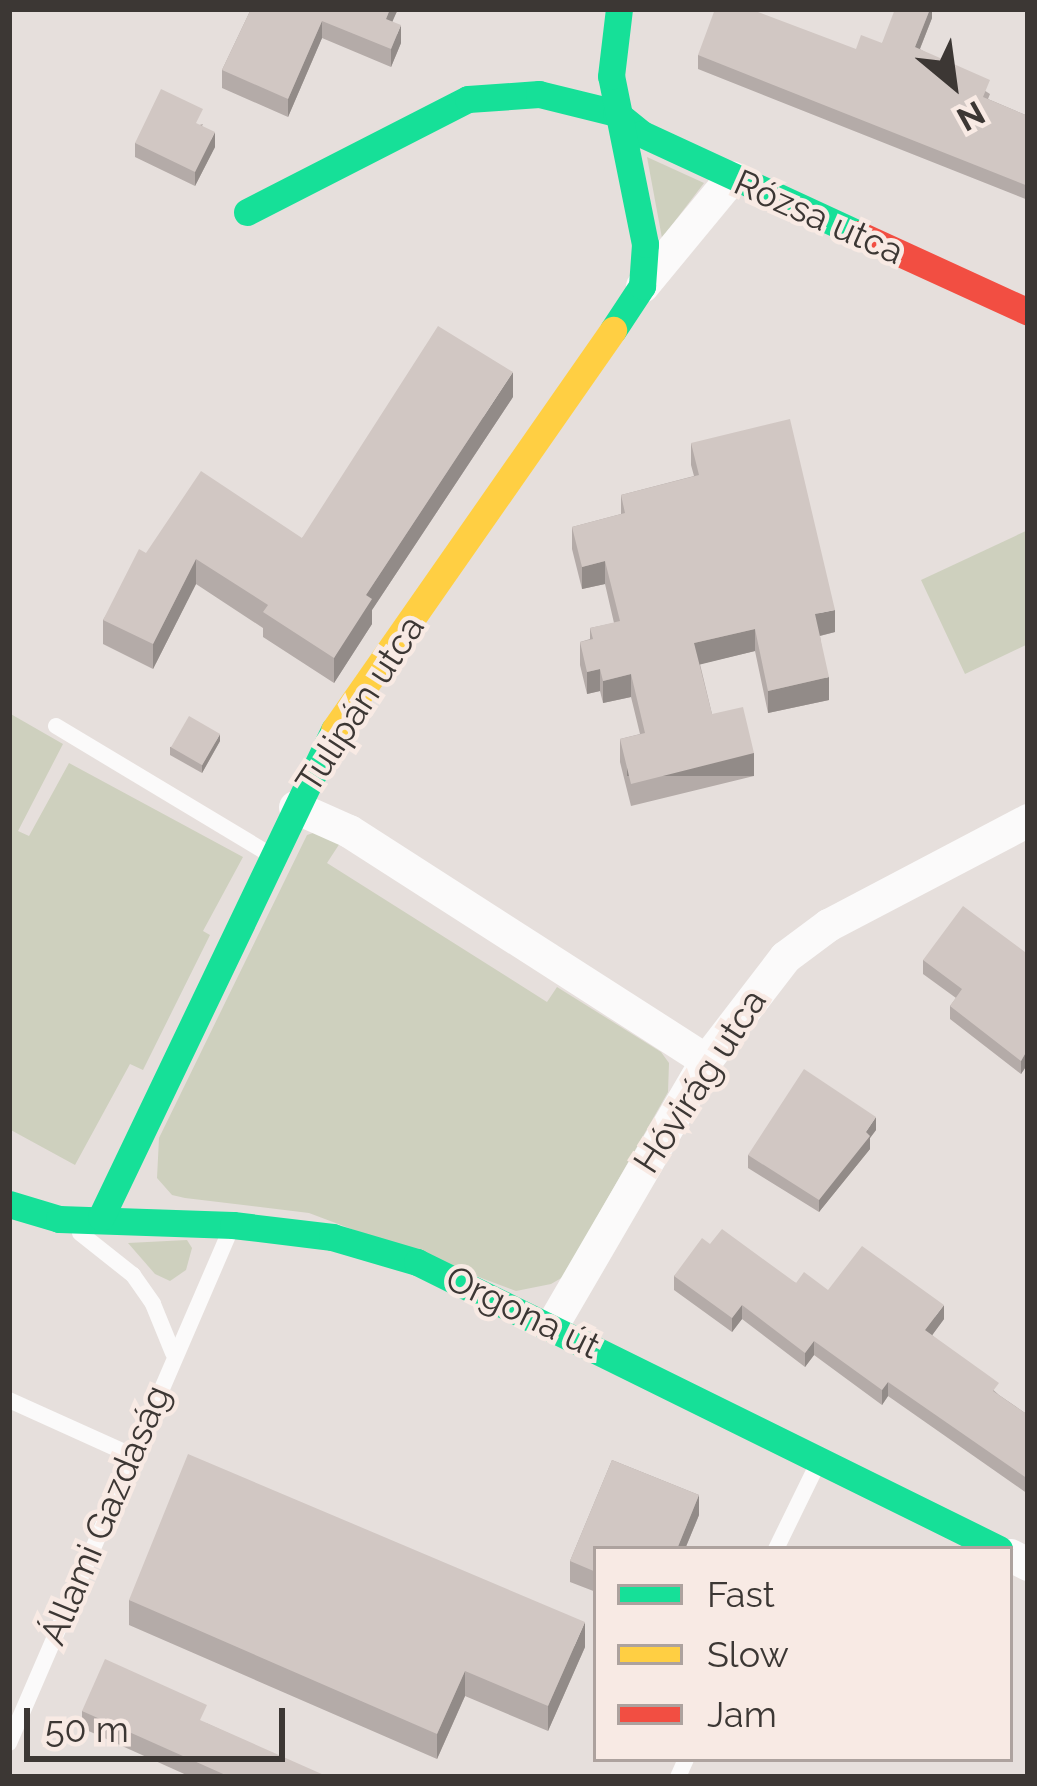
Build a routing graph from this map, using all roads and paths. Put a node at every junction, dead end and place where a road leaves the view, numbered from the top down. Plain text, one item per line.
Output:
1 (619, 9) edge
2 (616, 112) junction
3 (732, 177) junction
4 (248, 212) dead end
5 (641, 286) junction
6 (1028, 311) edge
7 (56, 726) dead end
8 (295, 806) junction
9 (1026, 823) edge
10 (273, 856) junction
11 (706, 1060) junction
12 (9, 1204) edge
13 (101, 1217) junction
14 (59, 1219) junction
15 (233, 1225) junction
16 (552, 1325) junction
17 (173, 1353) junction
18 (9, 1400) edge
19 (131, 1455) junction
20 (820, 1459) junction
21 (777, 1546) edge
22 (993, 1546) edge
23 (9, 1743) edge

1 - 2 street
2 - 3 street, Rózsa utca
2 - 4 street
2 - 5 street
3 - 5 street, Tulipán utca
3 - 6 street, Rózsa utca
5 - 8 street, Tulipán utca
7 - 10 lane
8 - 10 street, Tulipán utca
8 - 11 street
9 - 11 street, Hóvirág utca
10 - 13 street, Tulipán utca
11 - 16 street, Hóvirág utca
12 - 14 street, Orgona út
13 - 14 street, Orgona út
13 - 15 street, Orgona út
14 - 17 lane
15 - 16 street, Orgona út
15 - 17 lane, Állami Gazdaság
16 - 20 street, Orgona út
17 - 19 lane, Állami Gazdaság
18 - 19 lane
19 - 23 lane, Állami Gazdaság
20 - 21 lane
20 - 22 street, Orgona út

